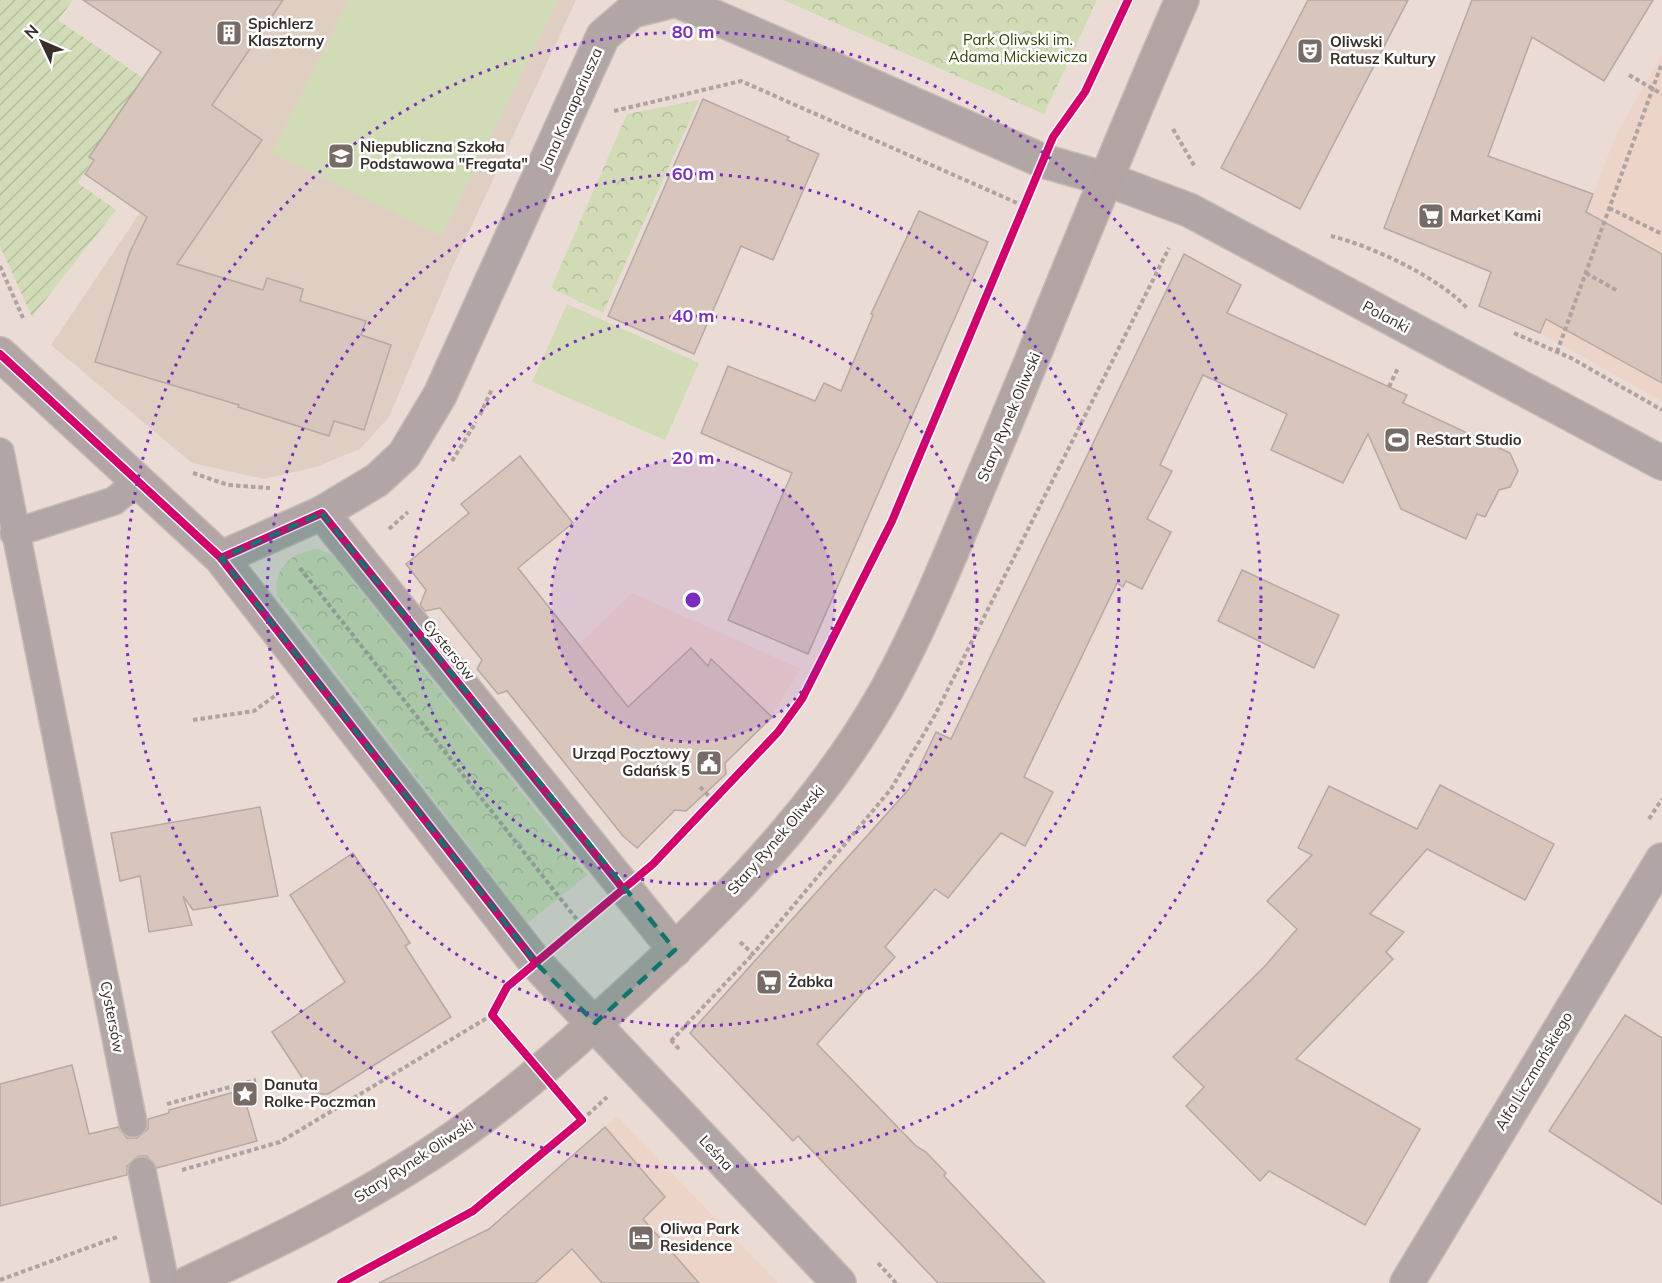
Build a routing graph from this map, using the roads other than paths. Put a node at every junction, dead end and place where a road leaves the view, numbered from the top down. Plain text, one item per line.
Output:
1 (1182, 0) edge
2 (1106, 180) junction
3 (0, 354) edge
4 (0, 452) edge
5 (1662, 463) edge
6 (139, 480) junction
7 (322, 513) junction
8 (14, 533) junction
9 (221, 558) junction
10 (1662, 860) edge
11 (675, 950) junction
12 (595, 1023) junction
13 (133, 1123) dead end
14 (143, 1177) road end
15 (165, 1283) edge
16 (188, 1283) edge
17 (839, 1283) edge
18 (1407, 1283) edge

1 - 2 main road, Stary Rynek Oliwski
2 - 5 street, Polanki
2 - 7 street, Jana Kanapariusza
2 - 11 main road, Stary Rynek Oliwski
3 - 6 street
4 - 8 lane, Cystersów
6 - 8 lane
6 - 9 street
7 - 9 street
7 - 11 street, Cystersów
8 - 13 lane, Cystersów
9 - 12 street
10 - 18 street, Alfa Liczmańskiego
11 - 12 main road, Stary Rynek Oliwski
12 - 16 main road, Stary Rynek Oliwski
12 - 17 street, Leśna
14 - 15 lane

